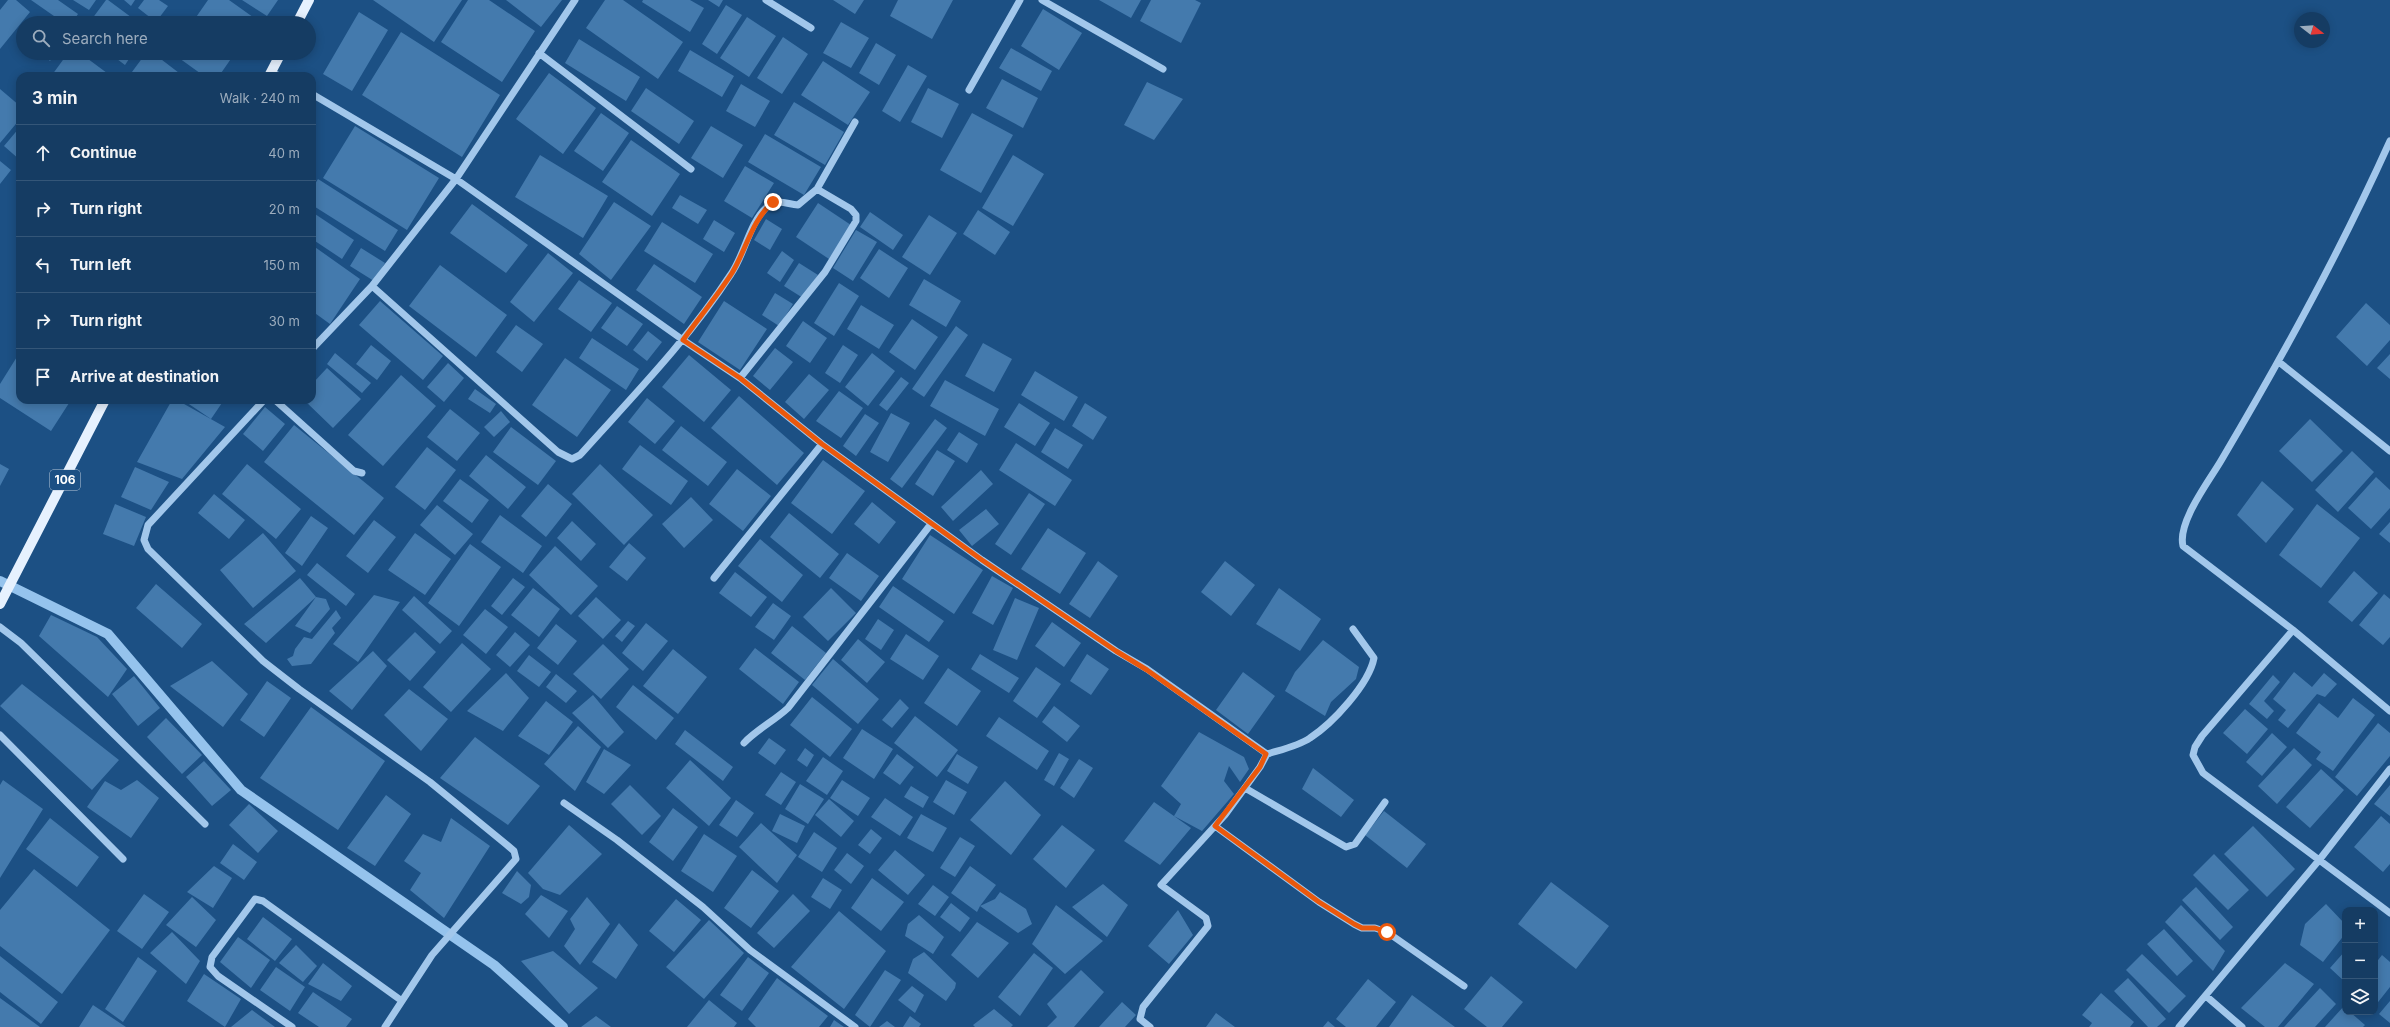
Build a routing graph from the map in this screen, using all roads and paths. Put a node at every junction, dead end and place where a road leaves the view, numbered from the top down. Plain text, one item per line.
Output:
1 (309, 0) edge
2 (575, 0) edge
3 (766, 0) edge
4 (1020, 0) edge
5 (1042, 0) edge
6 (301, 16) edge
7 (811, 28) dead end
8 (539, 53) junction
9 (278, 60) edge
10 (1163, 69) dead end
11 (274, 72) edge
12 (969, 90) dead end
13 (316, 96) edge
14 (855, 122) dead end
15 (2390, 141) edge
16 (691, 169) dead end
17 (456, 179) junction
18 (817, 189) junction
19 (372, 286) junction
20 (683, 340) junction
21 (316, 346) edge
22 (2279, 362) junction
23 (740, 378) junction
24 (103, 404) edge
25 (260, 404) edge
26 (280, 404) edge
27 (822, 444) junction
28 (2390, 451) edge
29 (362, 473) dead end
30 (931, 524) junction
31 (714, 578) dead end
32 (1, 601) edge
33 (0, 627) edge
34 (1353, 629) dead end
35 (2293, 630) junction
36 (2390, 711) edge
37 (0, 736) edge
38 (744, 743) dead end
39 (1266, 754) junction
40 (2390, 769) edge
41 (1244, 788) junction
42 (1385, 802) dead end
43 (564, 803) dead end
44 (205, 824) dead end
45 (1215, 826) junction
46 (123, 859) dead end
47 (2320, 859) junction
48 (2390, 913) edge
49 (1464, 986) dead end
50 (2206, 996) junction
51 (402, 1001) junction
52 (292, 1027) edge
53 (385, 1027) edge
54 (855, 1027) edge
55 (1150, 1027) edge
56 (2179, 1027) edge
57 (2242, 1027) edge

1 - 6 main road
2 - 8 street
3 - 7 street
4 - 12 street
5 - 10 street
8 - 16 street
8 - 17 street
9 - 11 main road
13 - 17 street
14 - 18 street
15 - 22 street
17 - 19 street
17 - 20 street
18 - 20 street
18 - 23 street
19 - 20 street
19 - 21 street
20 - 23 street
22 - 28 street
22 - 35 street
23 - 27 street
24 - 32 main road, 106
25 - 51 street
26 - 29 street
27 - 30 street
27 - 31 street
30 - 38 street
30 - 39 street
33 - 44 street
34 - 39 street
35 - 36 street
35 - 47 street
37 - 46 street
39 - 41 street
40 - 47 street
41 - 42 street
41 - 45 street
43 - 54 street
45 - 49 street
45 - 55 street
47 - 48 street
47 - 50 street
50 - 56 street
50 - 57 street
51 - 52 street
51 - 53 street

